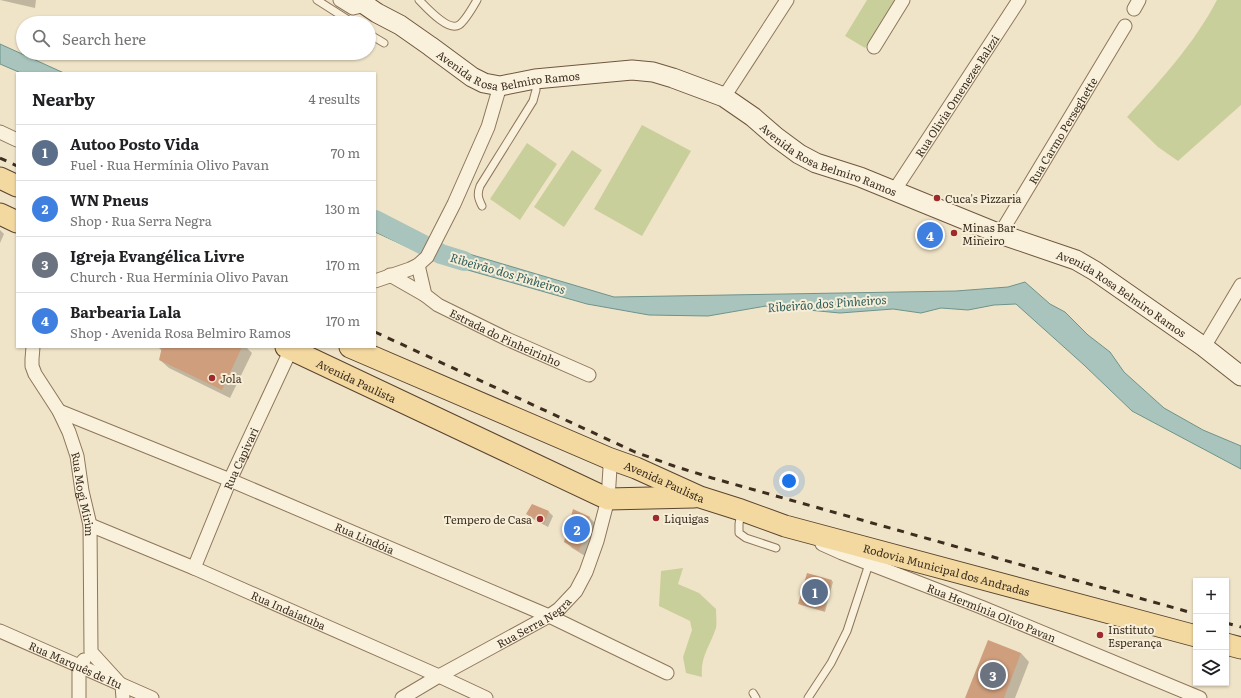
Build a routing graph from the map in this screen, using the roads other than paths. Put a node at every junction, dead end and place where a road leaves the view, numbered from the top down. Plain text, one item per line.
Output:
1 (317, 0) edge
2 (340, 0) edge
3 (419, 0) edge
4 (477, 0) edge
5 (787, 0) edge
6 (903, 0) edge
7 (1018, 0) edge
8 (367, 1) edge
9 (342, 16) edge
10 (1125, 26) dead end
11 (376, 38) edge
12 (384, 43) dead end
13 (874, 47) dead end
14 (535, 79) junction
15 (500, 86) junction
16 (724, 97) junction
17 (0, 132) edge
18 (16, 140) edge
19 (0, 178) edge
20 (16, 186) edge
21 (894, 192) junction
22 (482, 206) dead end
23 (0, 214) edge
24 (16, 222) edge
25 (1000, 234) junction
26 (422, 261) junction
27 (390, 275) junction
28 (376, 281) edge
29 (1241, 285) edge
30 (425, 295) junction
31 (1204, 347) junction
32 (33, 348) edge
33 (290, 348) edge
34 (352, 348) edge
35 (589, 374) dead end
36 (1241, 376) edge
37 (59, 411) junction
38 (608, 458) junction
39 (230, 480) junction
40 (700, 497) junction
41 (608, 499) junction
42 (741, 510) junction
43 (90, 525) junction
44 (785, 526) junction
45 (776, 548) dead end
46 (869, 564) junction
47 (194, 568) junction
48 (550, 616) junction
49 (0, 631) edge
50 (1193, 635) edge
51 (1229, 645) edge
52 (1241, 648) edge
53 (91, 652) junction
54 (79, 666) junction
55 (667, 673) dead end
56 (439, 676) junction
57 (122, 692) edge
58 (406, 697) edge
59 (79, 698) edge
60 (152, 698) edge
61 (486, 698) edge
62 (808, 698) edge
63 (1200, 698) edge

1 - 9 lane
2 - 8 street
3 - 4 lane
5 - 16 street
6 - 13 street
7 - 21 street, Rua Olivia Omenezes Balzzi
8 - 15 main road, Avenida Rosa Belmiro Ramos
10 - 25 street, Rua Carmo Perseghette
11 - 12 lane
14 - 15 main road, Avenida Rosa Belmiro Ramos
14 - 16 main road, Avenida Rosa Belmiro Ramos
14 - 22 lane
15 - 26 street
16 - 21 main road, Avenida Rosa Belmiro Ramos
17 - 18 street
19 - 20 main road
21 - 25 main road, Avenida Rosa Belmiro Ramos
23 - 24 main road
25 - 31 main road, Avenida Rosa Belmiro Ramos
26 - 27 street
26 - 30 street
27 - 28 street
27 - 30 street, Estrada do Pinheirinho
29 - 31 street
30 - 35 street, Estrada do Pinheirinho
31 - 36 main road, Avenida Rosa Belmiro Ramos
32 - 37 street, Rua Mogi Mirim
33 - 39 street, Rua Capivari
33 - 41 main road, Avenida Paulista
34 - 38 main road, Avenida Paulista
37 - 39 street, Rua Lindóia
37 - 43 street, Rua Mogi Mirim
38 - 40 main road, Avenida Paulista
38 - 41 street, Rua Serra Negra
39 - 47 street, Rua Capivari
39 - 48 street, Rua Lindóia
40 - 41 main road, Avenida Paulista
40 - 42 main road, Rodovia Municipal dos Andradas
41 - 48 street, Rua Serra Negra
42 - 44 main road, Rodovia Municipal dos Andradas
42 - 45 lane
43 - 47 street, Rua Indaiatuba
43 - 53 street, Rua Mogi Mirim
44 - 46 street, Rua Hermínia Olivo Pavan
44 - 50 main road, Rodovia Municipal dos Andradas
46 - 62 lane
46 - 63 street, Rua Hermínia Olivo Pavan
47 - 56 street, Rua Indaiatuba
48 - 55 street, Rua Lindóia
48 - 56 street, Rua Serra Negra
49 - 54 street, Rua Marquês de Itu
51 - 52 main road
53 - 54 street
53 - 57 street
54 - 57 street, Rua Marquês de Itu
54 - 59 street
56 - 58 street, Rua Serra Negra
56 - 61 street, Rua Indaiatuba
57 - 60 street, Rua Marquês de Itu

